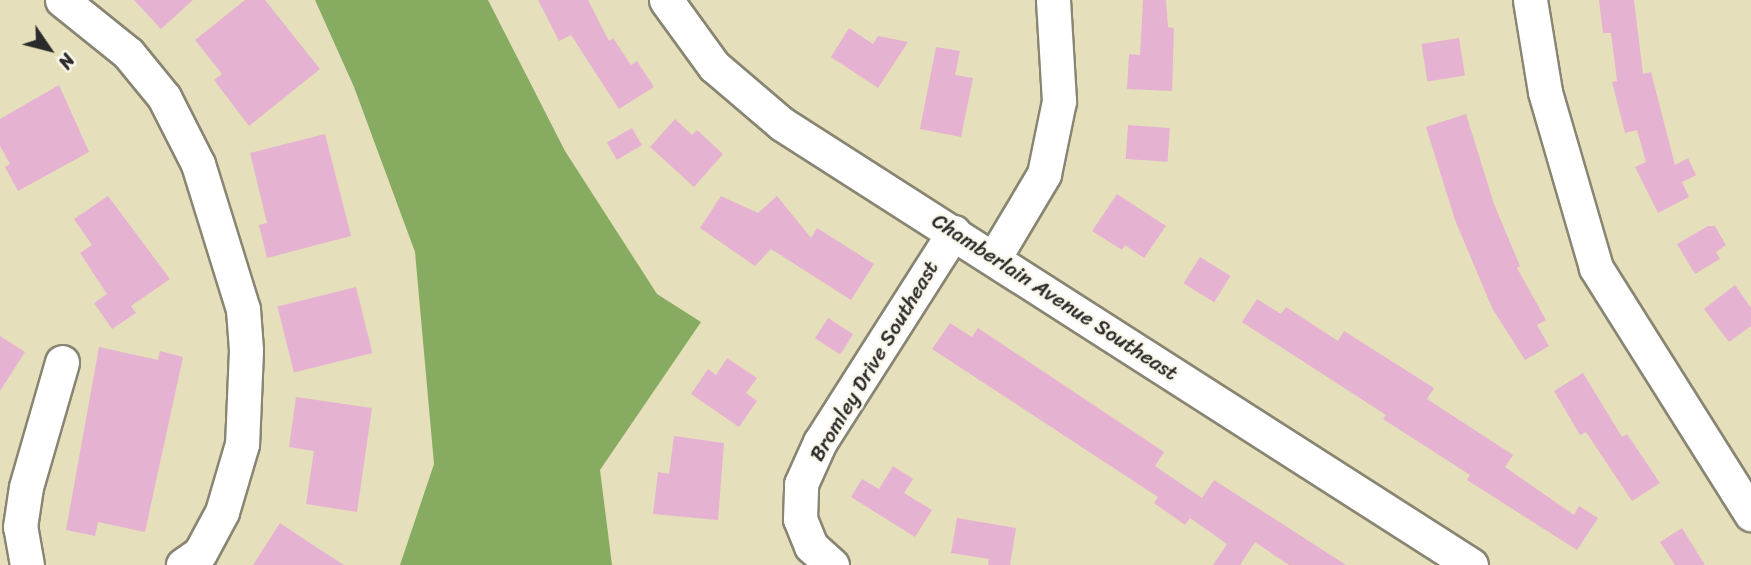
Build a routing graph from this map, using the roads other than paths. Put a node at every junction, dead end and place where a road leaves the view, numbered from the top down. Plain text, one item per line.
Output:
1 (62, 0) edge
2 (666, 0) edge
3 (1053, 0) edge
4 (1530, 0) edge
5 (954, 232) junction
6 (994, 258) junction
7 (62, 362) dead end
8 (1751, 514) edge
9 (27, 565) edge
10 (183, 565) edge
11 (832, 565) edge
12 (1472, 565) edge

1 - 10 street
2 - 5 street, Chamberlain Avenue Southeast
3 - 6 street
4 - 8 street
5 - 6 street, Chamberlain Avenue Southeast
5 - 11 street, Bromley Drive Southeast
6 - 12 street, Chamberlain Avenue Southeast
7 - 9 street

